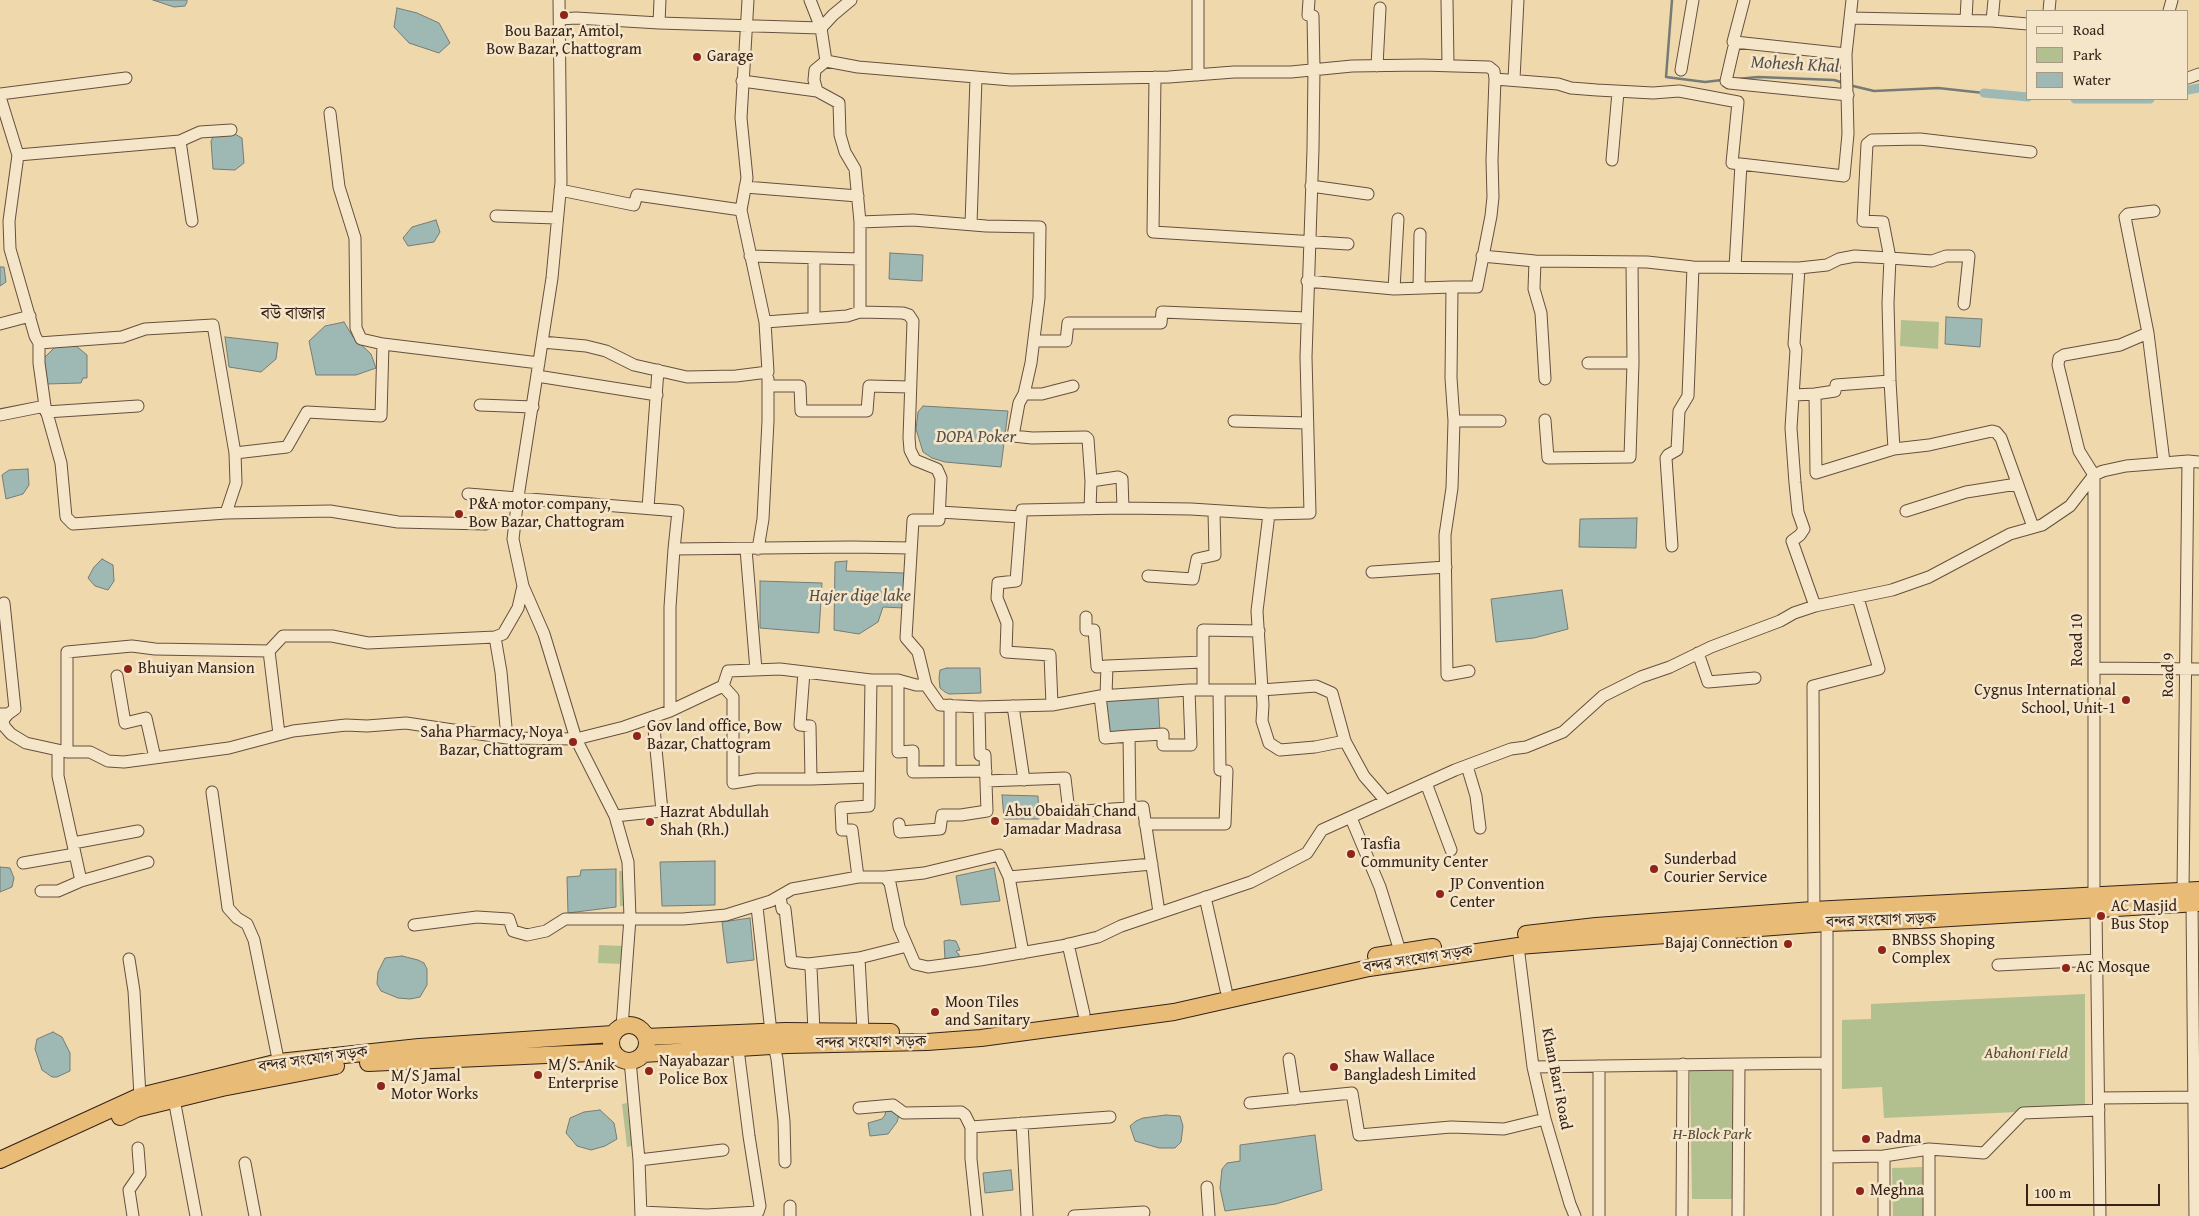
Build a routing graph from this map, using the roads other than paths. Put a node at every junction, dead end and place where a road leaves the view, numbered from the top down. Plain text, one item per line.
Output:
1 (560, 0) edge
2 (660, 0) edge
3 (748, 0) edge
4 (810, 0) edge
5 (851, 0) edge
6 (1198, 0) edge
7 (1309, 0) edge
8 (1446, 0) edge
9 (1518, 0) edge
10 (1693, 0) edge
11 (1744, 0) edge
12 (1852, 0) edge
13 (1967, 0) edge
14 (1994, 0) edge
15 (1380, 8) dead end
16 (1850, 18) junction
17 (560, 19) junction
18 (1966, 20) junction
19 (1992, 21) junction
20 (659, 23) junction
21 (2026, 24) edge
22 (746, 25) junction
23 (821, 28) junction
24 (1734, 42) junction
25 (1846, 54) junction
26 (826, 61) junction
27 (1448, 65) junction
28 (1377, 66) junction
29 (1314, 69) junction
30 (1681, 70) dead end
31 (1198, 75) junction
32 (126, 78) dead end
33 (976, 78) junction
34 (1155, 78) junction
35 (1495, 79) junction
36 (1514, 79) junction
37 (742, 82) junction
38 (817, 91) junction
39 (1618, 92) junction
40 (1848, 95) junction
41 (0, 96) edge
42 (330, 113) dead end
43 (231, 130) dead end
44 (180, 141) junction
45 (2031, 152) dead end
46 (18, 155) junction
47 (1612, 160) dead end
48 (1741, 164) junction
49 (1311, 186) junction
50 (745, 187) junction
51 (560, 190) junction
52 (1368, 194) dead end
53 (858, 196) junction
54 (741, 210) junction
55 (2154, 211) dead end
56 (496, 216) dead end
57 (557, 218) junction
58 (1398, 219) dead end
59 (192, 221) dead end
60 (860, 222) junction
61 (970, 224) junction
62 (1420, 234) dead end
63 (1308, 241) junction
64 (1348, 244) dead end
65 (750, 256) junction
66 (1482, 256) junction
67 (814, 258) junction
68 (1890, 258) junction
69 (860, 259) junction
70 (1535, 262) junction
71 (1632, 262) junction
72 (1693, 267) junction
73 (1735, 267) junction
74 (1799, 268) junction
75 (1307, 281) junction
76 (1419, 288) junction
77 (1452, 288) junction
78 (1394, 289) junction
79 (1964, 304) dead end
80 (860, 312) junction
81 (30, 316) junction
82 (814, 318) junction
83 (1307, 318) junction
84 (765, 322) junction
85 (0, 324) edge
86 (2148, 333) junction
87 (1034, 341) junction
88 (542, 342) junction
89 (39, 343) junction
90 (382, 344) junction
91 (539, 363) junction
92 (1588, 363) dead end
93 (1633, 363) junction
94 (658, 370) junction
95 (768, 372) junction
96 (537, 376) junction
97 (1545, 379) dead end
98 (1890, 381) junction
99 (768, 386) junction
100 (1073, 386) dead end
101 (910, 387) junction
102 (1024, 394) junction
103 (1815, 394) junction
104 (657, 395) junction
105 (1794, 395) junction
106 (480, 405) dead end
107 (138, 406) dead end
108 (533, 407) junction
109 (45, 409) junction
110 (0, 415) edge
111 (1546, 420) dead end
112 (1234, 421) dead end
113 (1454, 421) junction
114 (1500, 421) dead end
115 (1307, 423) junction
116 (1894, 449) junction
117 (235, 453) junction
118 (2193, 461) edge
119 (2164, 462) junction
120 (2094, 475) junction
121 (1091, 481) junction
122 (2017, 484) junction
123 (468, 494) dead end
124 (518, 497) junction
125 (648, 508) junction
126 (1090, 508) junction
127 (1123, 508) junction
128 (940, 512) junction
129 (1214, 512) junction
130 (1906, 512) dead end
131 (226, 513) junction
132 (1269, 514) junction
133 (1021, 517) junction
134 (486, 524) dead end
135 (2033, 527) junction
136 (1672, 546) dead end
137 (911, 548) junction
138 (674, 549) junction
139 (758, 549) junction
140 (746, 550) junction
141 (1446, 567) junction
142 (1372, 572) dead end
143 (1148, 576) dead end
144 (523, 586) junction
145 (1858, 598) junction
146 (4, 603) dead end
147 (1815, 606) junction
148 (1086, 617) dead end
149 (1259, 631) junction
150 (495, 638) junction
151 (269, 651) junction
152 (1698, 653) junction
153 (1203, 662) junction
154 (1107, 666) junction
155 (2094, 668) junction
156 (2185, 669) junction
157 (2199, 669) edge
158 (756, 670) junction
159 (1469, 671) dead end
160 (804, 672) junction
161 (117, 676) dead end
162 (1755, 678) dead end
163 (871, 680) junction
164 (898, 680) junction
165 (926, 685) junction
166 (723, 686) junction
167 (1189, 690) junction
168 (1203, 690) junction
169 (1219, 690) junction
170 (1261, 690) junction
171 (1103, 695) junction
172 (950, 705) junction
173 (1052, 705) junction
174 (1014, 706) junction
175 (979, 707) junction
176 (670, 711) junction
177 (4, 714) edge
178 (652, 718) junction
179 (279, 734) junction
180 (1129, 736) junction
181 (507, 738) junction
182 (576, 739) junction
183 (1345, 741) junction
184 (62, 752) junction
185 (155, 758) junction
186 (1467, 766) junction
187 (950, 772) junction
188 (986, 776) junction
189 (812, 778) junction
190 (869, 778) junction
191 (1024, 780) junction
192 (1426, 783) junction
193 (212, 792) dead end
194 (1385, 800) junction
195 (1130, 808) junction
196 (614, 816) junction
197 (1351, 818) junction
198 (899, 824) dead end
199 (1145, 824) junction
200 (1480, 828) dead end
201 (138, 831) dead end
202 (74, 849) junction
203 (1451, 850) dead end
204 (148, 862) dead end
205 (23, 863) dead end
206 (1152, 864) junction
207 (885, 877) junction
208 (1009, 877) junction
209 (858, 878) junction
210 (81, 881) junction
211 (41, 891) dead end
212 (780, 896) junction
213 (1205, 897) junction
214 (2193, 897) edge
215 (2095, 902) junction
216 (757, 907) junction
217 (1159, 912) junction
218 (1820, 917) junction
219 (630, 918) junction
220 (414, 924) dead end
221 (1068, 944) junction
222 (907, 946) junction
223 (1518, 946) junction
224 (1400, 951) junction
225 (1023, 953) junction
226 (859, 958) junction
227 (129, 959) dead end
228 (2097, 960) junction
229 (808, 964) junction
230 (1998, 964) dead end
231 (1226, 990) junction
232 (1084, 1014) junction
233 (863, 1030) junction
234 (617, 1031) junction
235 (814, 1031) junction
236 (646, 1037) junction
237 (773, 1039) junction
238 (738, 1048) junction
239 (613, 1052) junction
240 (637, 1057) junction
241 (1289, 1059) dead end
242 (1827, 1063) junction
243 (1683, 1064) junction
244 (1739, 1064) junction
245 (1599, 1066) junction
246 (1533, 1067) junction
247 (280, 1069) junction
248 (140, 1096) junction
249 (2197, 1098) edge
250 (1295, 1099) junction
251 (174, 1100) junction
252 (1250, 1103) dead end
253 (2099, 1104) junction
254 (859, 1108) dead end
255 (1110, 1118) dead end
256 (1545, 1119) junction
257 (1022, 1123) junction
258 (971, 1127) junction
259 (138, 1148) dead end
260 (1929, 1149) junction
261 (723, 1150) dead end
262 (1884, 1156) junction
263 (1827, 1158) junction
264 (0, 1160) edge
265 (639, 1160) junction
266 (785, 1162) dead end
267 (245, 1163) dead end
268 (0, 1172) edge
269 (1207, 1187) dead end
270 (641, 1214) edge
271 (133, 1216) edge
272 (196, 1216) edge
273 (255, 1216) edge
274 (977, 1216) edge
275 (1027, 1216) edge
276 (1074, 1216) edge
277 (1143, 1216) edge
278 (1208, 1216) edge
279 (1576, 1216) edge
280 (1599, 1216) edge
281 (1682, 1216) edge
282 (1738, 1216) edge
283 (1827, 1216) edge
284 (1884, 1216) edge
285 (1929, 1216) edge
286 (2100, 1216) edge
287 (2195, 1216) edge

1 - 17 street
2 - 20 street
3 - 22 street
4 - 23 street
5 - 23 street
6 - 31 street
7 - 29 street
8 - 27 street
9 - 36 street
10 - 30 street
11 - 24 street
12 - 16 street
13 - 18 street
14 - 19 street
15 - 28 street
16 - 18 street
16 - 25 street
17 - 20 street
17 - 51 street
18 - 19 street
19 - 21 street
20 - 22 street
22 - 23 street
22 - 37 street
23 - 26 street
24 - 25 street
24 - 40 street
25 - 40 street
26 - 33 street
26 - 38 street
27 - 28 street
27 - 35 street
28 - 29 street
29 - 31 street
29 - 49 street
31 - 34 street
32 - 41 street
33 - 34 street
33 - 61 street
34 - 63 street
35 - 36 street
35 - 66 street
36 - 39 street
37 - 38 street
37 - 50 street
38 - 53 street
39 - 47 street
39 - 48 street
40 - 48 street
41 - 46 street
42 - 90 street
43 - 44 street
44 - 46 street
44 - 59 street
45 - 68 street
46 - 81 street
48 - 73 street
49 - 52 street
49 - 63 street
50 - 53 street
50 - 54 street
51 - 54 street
51 - 57 street
53 - 60 street
54 - 65 street
55 - 86 street
56 - 57 street
57 - 88 street
58 - 78 street
60 - 61 street
60 - 69 street
61 - 87 street
62 - 76 street
63 - 64 street
63 - 75 street
65 - 67 street
65 - 84 street
66 - 70 street
66 - 77 street
67 - 69 street
67 - 82 street
68 - 74 street
68 - 79 street
68 - 98 street
69 - 80 street
70 - 71 street
70 - 97 street
71 - 72 street
71 - 93 street
72 - 73 street
72 - 136 street
73 - 74 street
74 - 105 street
75 - 78 street
75 - 83 street
76 - 77 street
76 - 78 street
77 - 113 street
80 - 82 street
80 - 101 street
81 - 85 street
81 - 89 street
82 - 84 street
83 - 87 street
83 - 115 street
84 - 95 street
86 - 119 street
86 - 120 street
87 - 102 street
88 - 91 street
88 - 94 street
89 - 109 street
89 - 117 street
90 - 91 street
90 - 117 street
91 - 96 street
92 - 93 street
93 - 111 street
94 - 95 street
94 - 104 street
95 - 99 street
96 - 104 street
96 - 108 street
98 - 103 street
98 - 116 street
99 - 101 street
99 - 139 street
100 - 102 street
101 - 128 street
102 - 121 street
103 - 105 street
103 - 116 street
104 - 125 street
105 - 147 street
106 - 108 street
107 - 109 street
108 - 124 street
109 - 110 street
109 - 131 street
112 - 115 street
113 - 114 street
113 - 141 street
115 - 132 street
116 - 122 street
117 - 131 street
118 - 119 street
118 - 156 street, Road 9
119 - 120 street
120 - 135 street
120 - 155 street, Road 10
121 - 126 street
121 - 127 street
122 - 130 street
122 - 135 street
123 - 124 street
124 - 125 street
124 - 144 street
125 - 138 street
126 - 127 street
126 - 133 street
127 - 129 street
128 - 133 street
128 - 137 street
129 - 132 street
129 - 143 street
131 - 134 street
132 - 149 street
133 - 173 street
135 - 145 street
137 - 139 street
137 - 165 street
138 - 140 street
138 - 176 street
139 - 140 street
140 - 158 street
141 - 142 street
141 - 159 street
144 - 150 street
144 - 182 street
145 - 147 street
145 - 218 street
146 - 177 street
147 - 152 street
148 - 154 street
149 - 153 street
149 - 170 street
150 - 151 street
150 - 181 street
151 - 179 street
151 - 184 street
152 - 162 street
152 - 186 street
153 - 154 street
153 - 168 street
154 - 171 street
155 - 156 street
155 - 215 street, Road 10
156 - 157 street
156 - 214 street, Road 9
158 - 160 street
158 - 166 street
160 - 163 street
160 - 189 street
161 - 185 street
163 - 164 street
163 - 190 street
164 - 165 street
164 - 187 street
165 - 172 street
166 - 176 street
166 - 189 street
167 - 168 street
167 - 171 street
167 - 180 street
168 - 169 street
169 - 170 street
169 - 199 street
170 - 183 street
170 - 183 street
171 - 173 street
171 - 180 street
172 - 175 street
172 - 187 street
173 - 174 street
174 - 175 street
174 - 191 street
175 - 188 street
176 - 178 street
177 - 184 street
178 - 182 street
178 - 196 street
179 - 181 street
179 - 185 street
180 - 195 street
181 - 182 street
182 - 196 street
183 - 194 street
184 - 185 street
184 - 202 street
186 - 192 street
186 - 200 street
187 - 188 street
188 - 191 street
188 - 198 street
189 - 190 street
190 - 209 street
191 - 195 street
192 - 194 street
192 - 203 street
193 - 247 street
194 - 197 street
195 - 199 street
196 - 219 street
197 - 213 street
197 - 224 street
199 - 206 street
201 - 202 street
202 - 205 street
202 - 210 street
204 - 210 street
206 - 208 street
206 - 217 street
207 - 208 street
207 - 209 street
207 - 222 street
208 - 225 street
209 - 212 street
210 - 211 street
212 - 216 street
212 - 229 street
213 - 217 street
213 - 231 street
214 - 215 highway, বন্দর সংযোগ সড়ক
214 - 249 street, Road 9
215 - 218 highway, বন্দর সংযোগ সড়ক
215 - 228 street, Road 10
216 - 219 street
216 - 237 street
217 - 221 street
218 - 223 highway, বন্দর সংযোগ সড়ক
218 - 224 highway, বন্দর সংযোগ সড়ক
218 - 242 street
219 - 220 street
219 - 234 street
221 - 225 street
221 - 232 street
222 - 225 street
222 - 226 street
223 - 237 highway, বন্দর সংযোগ সড়ক
223 - 246 street, Khan Bari Road
224 - 231 highway, বন্দর সংযোগ সড়ক
226 - 229 street
226 - 233 street
227 - 248 street
228 - 230 street
228 - 253 street, Road 10
229 - 235 street
231 - 232 highway, বন্দর সংযোগ সড়ক
232 - 233 highway, বন্দর সংযোগ সড়ক
233 - 235 highway, বন্দর সংযোগ সড়ক
234 - 236 highway
234 - 239 highway
234 - 247 highway, বন্দর সংযোগ সড়ক
235 - 237 highway, বন্দর সংযোগ সড়ক
236 - 237 highway, বন্দর সংযোগ সড়ক
236 - 240 highway
237 - 238 highway, বন্দর সংযোগ সড়ক
237 - 266 street
238 - 240 highway, বন্দর সংযোগ সড়ক
238 - 270 street
239 - 240 highway
239 - 247 highway, বন্দর সংযোগ সড়ক
240 - 265 street
241 - 250 street
242 - 244 street
242 - 263 street
243 - 244 street
243 - 245 street
243 - 281 street
244 - 282 street
245 - 246 street
245 - 280 street
246 - 256 street, Khan Bari Road
247 - 248 highway, বন্দর সংযোগ সড়ক
247 - 251 highway, বন্দর সংযোগ সড়ক
248 - 264 highway, বন্দর সংযোগ সড়ক
249 - 253 street
249 - 287 street, Road 9
250 - 252 street
250 - 256 street
251 - 268 highway, বন্দর সংযোগ সড়ক
251 - 272 street
253 - 260 street
253 - 286 street, Road 10
254 - 258 street
255 - 257 street
256 - 279 street, Khan Bari Road
257 - 258 street
257 - 275 street
258 - 274 street
259 - 271 street
260 - 262 street
260 - 285 street
261 - 265 street
262 - 263 street
262 - 284 street
263 - 283 street
265 - 270 street
267 - 273 street
269 - 278 street
276 - 277 street

